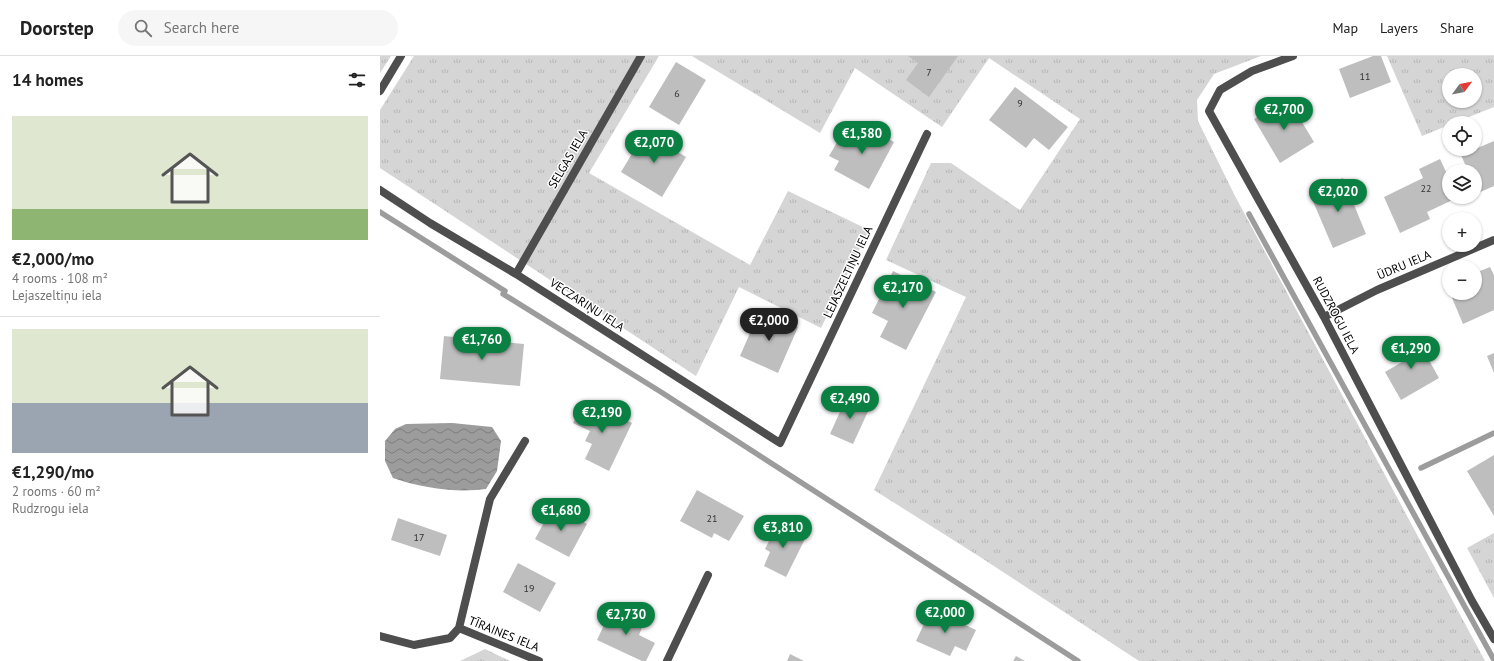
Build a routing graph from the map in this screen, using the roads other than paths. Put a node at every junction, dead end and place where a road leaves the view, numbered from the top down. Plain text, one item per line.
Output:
1 (401, 56) edge
2 (641, 56) edge
3 (1293, 56) edge
4 (380, 91) edge
5 (927, 134) dead end
6 (380, 190) edge
7 (1494, 240) edge
8 (516, 274) junction
9 (1324, 317) junction
10 (525, 441) dead end
11 (780, 443) joint
12 (708, 576) dead end
13 (459, 628) junction
14 (380, 636) edge
15 (1494, 638) edge
16 (539, 661) edge
17 (667, 661) edge

1 - 4 street
2 - 8 street, SELGAS IELA
3 - 9 street, RUDZROGU IELA
5 - 11 street, LEJASZELTIŅU IELA
6 - 8 street, VECZARIŅU IELA
7 - 9 street, ŪDRU IELA
8 - 11 street, VECZARIŅU IELA
9 - 15 street, RUDZROGU IELA
10 - 13 street
12 - 17 street
13 - 14 street
13 - 16 street, TĪRAINES IELA

